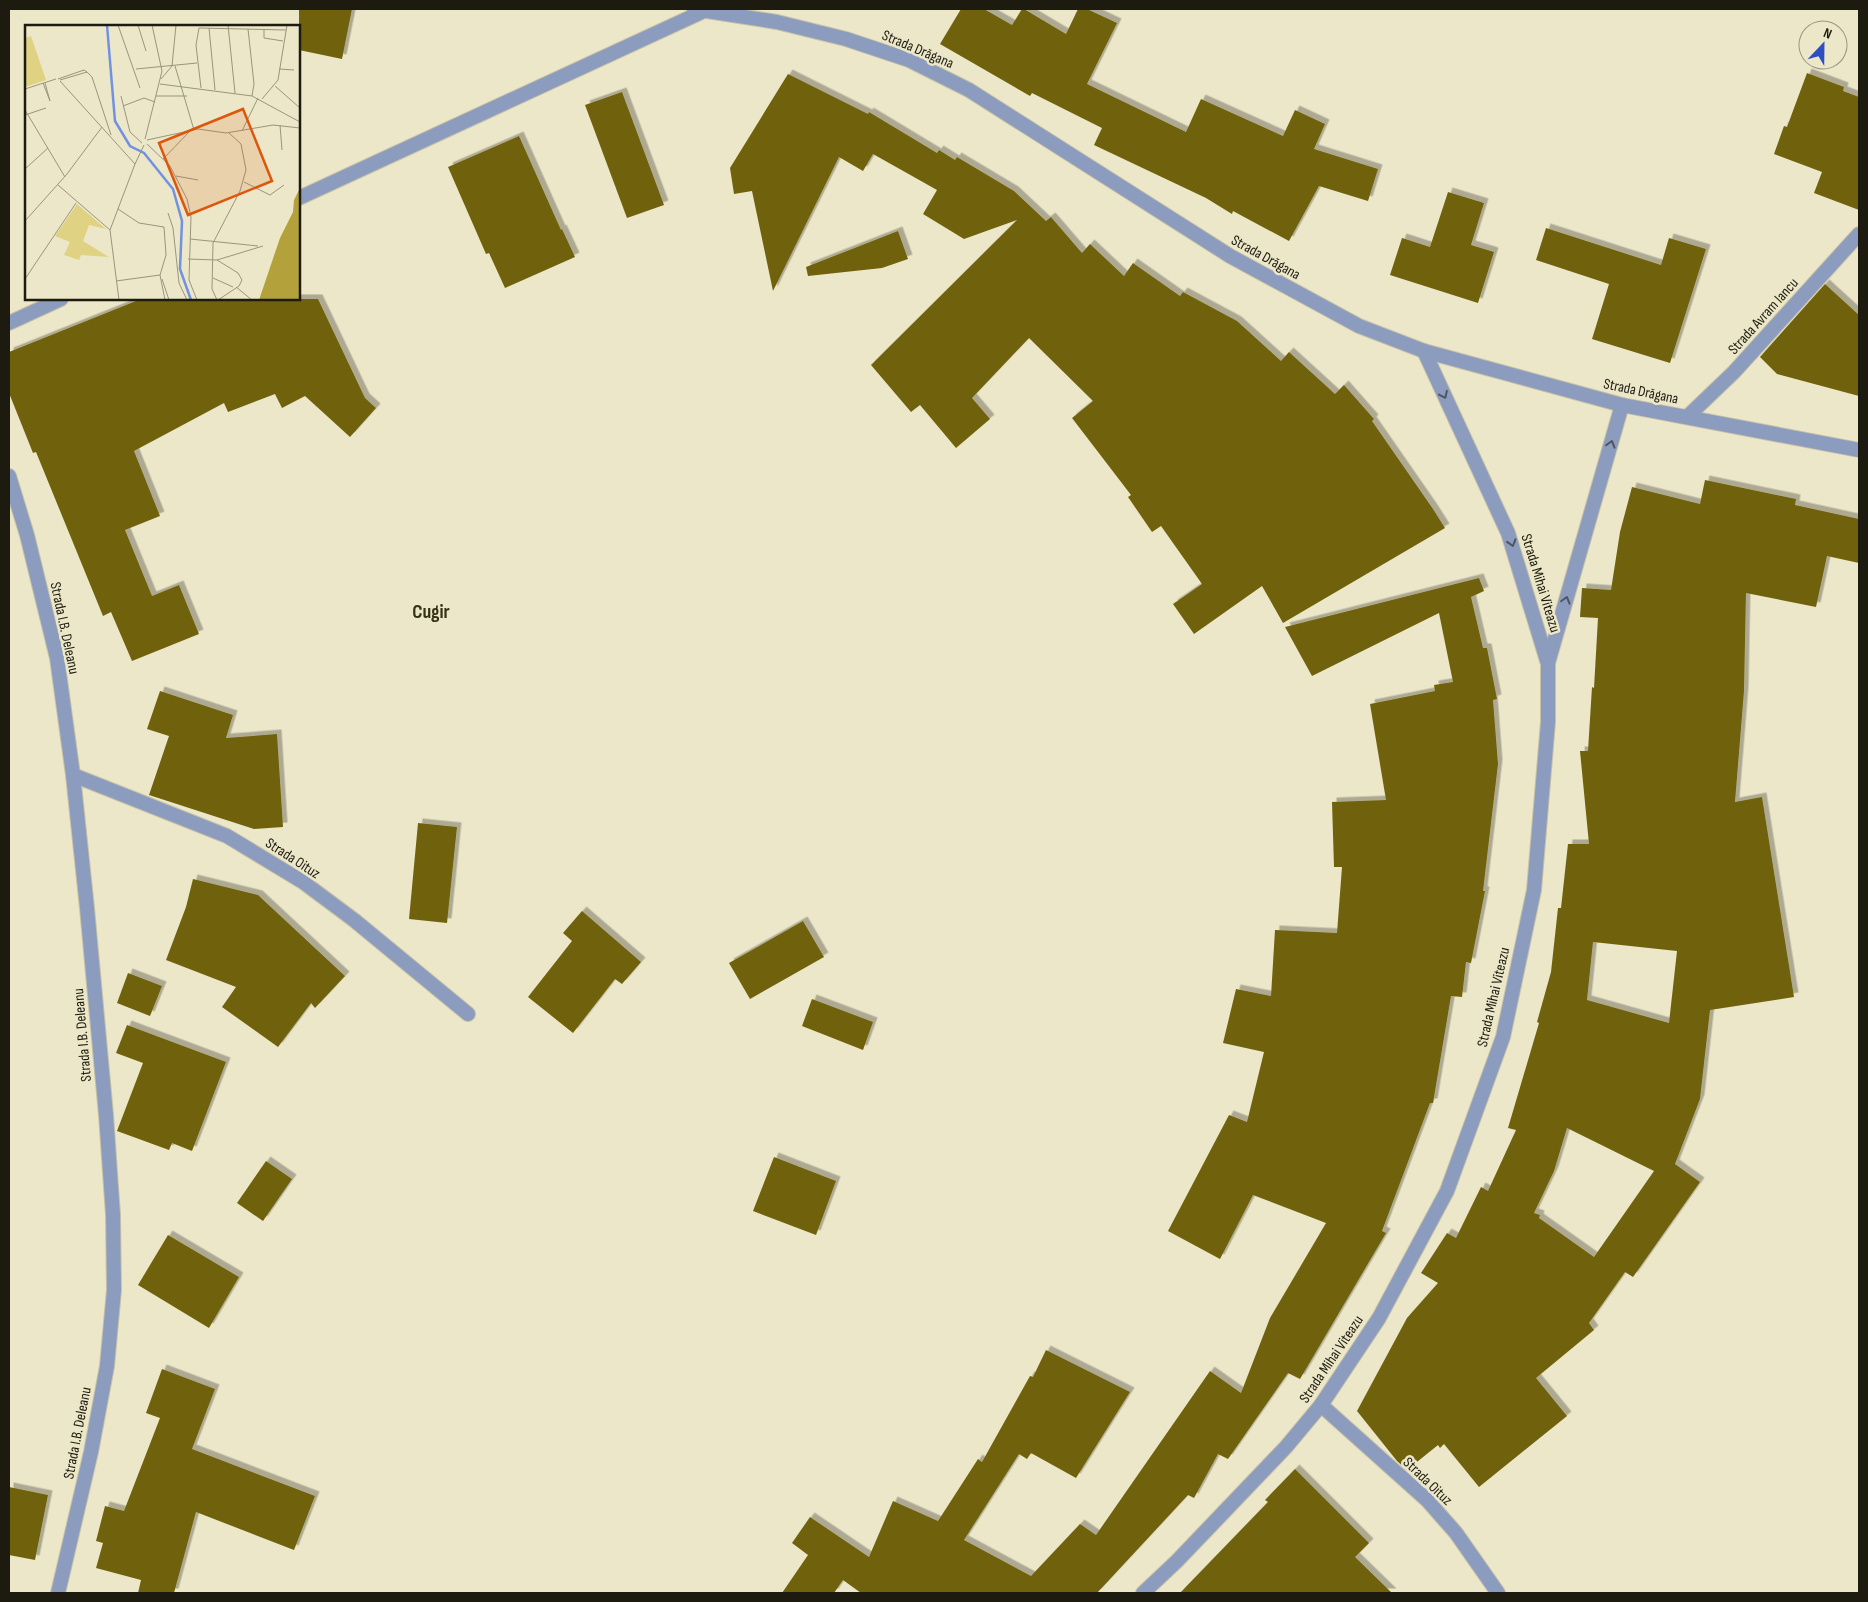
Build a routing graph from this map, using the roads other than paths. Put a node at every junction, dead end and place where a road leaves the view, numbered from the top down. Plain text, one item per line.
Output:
1 (699, 10) edge
2 (778, 15) edge
3 (300, 198) edge
4 (1859, 234) edge
5 (59, 300) edge
6 (9, 323) edge
7 (1424, 351) junction
8 (1622, 404) junction
9 (1687, 417) junction
10 (1859, 450) edge
11 (9, 476) edge
12 (1548, 664) junction
13 (73, 776) junction
14 (468, 1014) dead end
15 (1321, 1406) junction
16 (58, 1593) edge
17 (1143, 1593) edge
18 (1498, 1593) edge

1 - 2 street, Strada Drăgana
1 - 3 street
2 - 7 street, Strada Drăgana
4 - 9 street, Strada Avram Iancu
5 - 6 street
7 - 8 street, Strada Drăgana
7 -> 12 street, Strada Mihai Viteazu
8 - 9 street, Strada Drăgana
12 -> 8 street
9 - 10 street, Strada Drăgana
11 - 13 street, Strada I.B. Deleanu
12 - 15 street, Strada Mihai Viteazu
13 - 14 street, Strada Oituz
13 - 16 street, Strada I.B. Deleanu
15 - 17 street, Strada Mihai Viteazu
15 - 18 street, Strada Oituz

